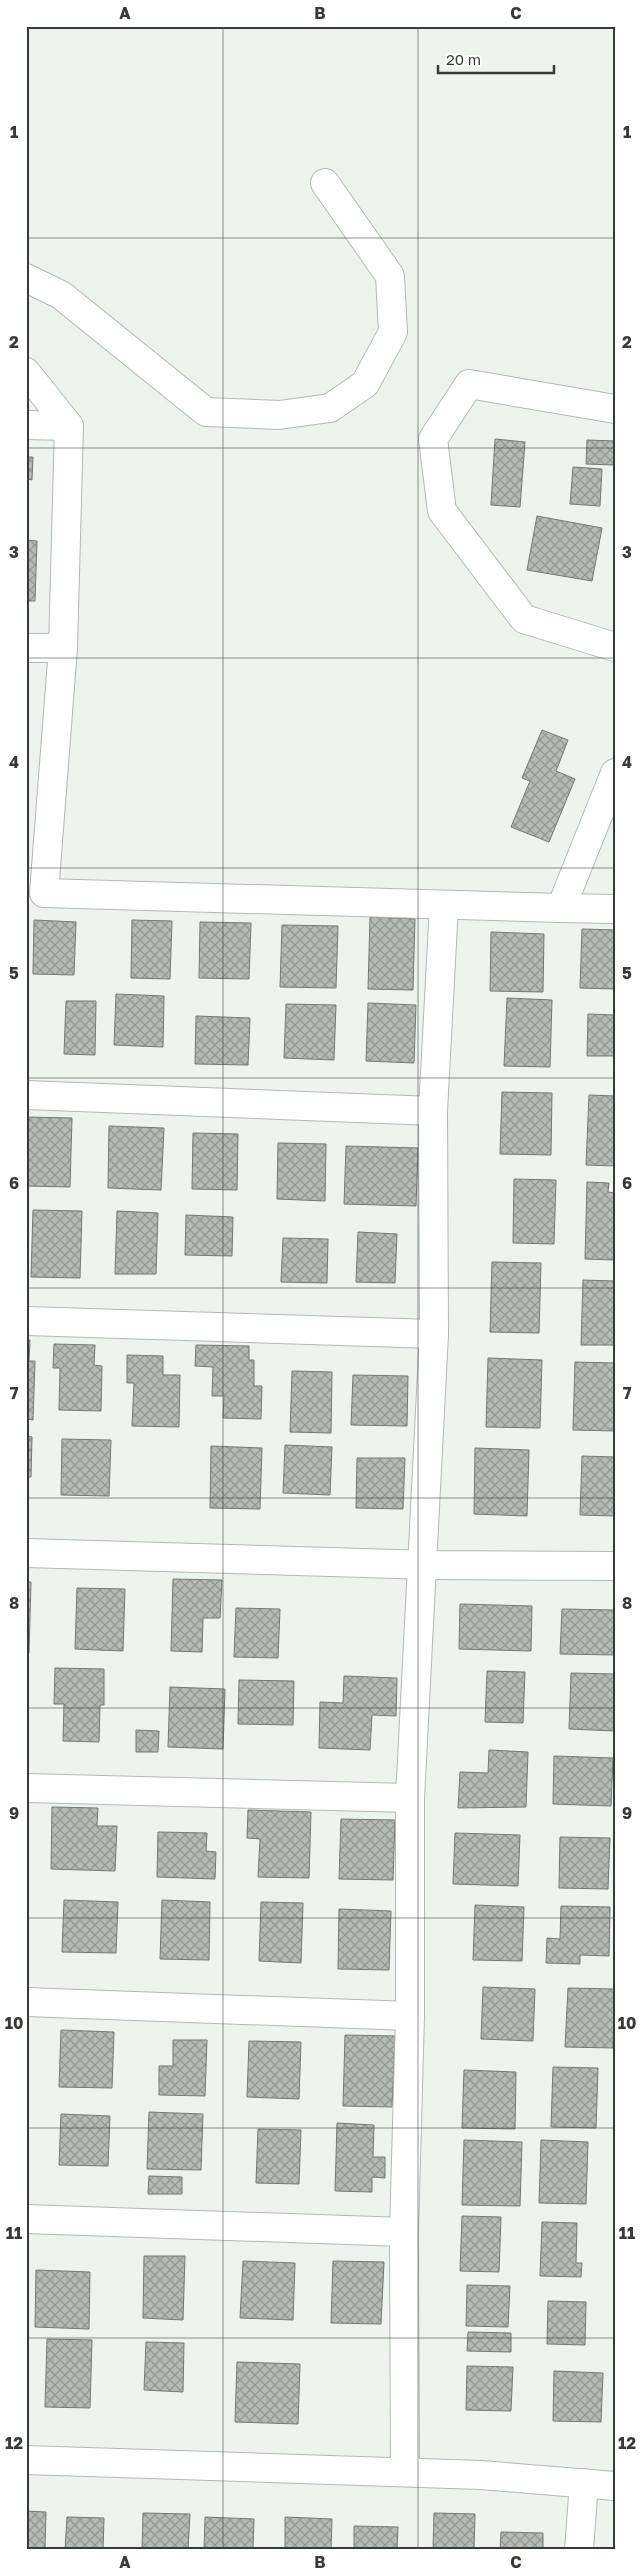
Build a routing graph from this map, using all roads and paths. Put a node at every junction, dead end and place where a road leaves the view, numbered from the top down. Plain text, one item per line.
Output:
1 (325, 184) dead end
2 (26, 278) edge
3 (26, 372) edge
4 (615, 409) edge
5 (26, 425) edge
6 (69, 426) junction
7 (615, 647) edge
8 (26, 648) edge
9 (63, 648) junction
10 (615, 772) edge
11 (35, 893) edge
12 (444, 905) junction
13 (561, 908) junction
14 (615, 909) edge
15 (26, 1095) edge
16 (433, 1111) junction
17 (26, 1321) edge
18 (434, 1334) junction
19 (26, 1553) edge
20 (422, 1565) junction
21 (615, 1566) edge
22 (26, 1788) edge
23 (410, 1798) junction
24 (26, 2002) edge
25 (410, 2016) junction
26 (26, 2219) edge
27 (404, 2232) junction
28 (26, 2460) edge
29 (405, 2472) junction
30 (584, 2483) junction
31 (615, 2486) edge
32 (579, 2550) edge

1 - 2 street
3 - 6 street
4 - 7 street
5 - 6 street
6 - 9 street
8 - 9 street
9 - 11 street
10 - 13 street
11 - 12 street
12 - 13 street
12 - 16 street
13 - 14 street
15 - 16 street
16 - 18 street
17 - 18 street
18 - 20 street
19 - 20 street
20 - 21 street
20 - 23 street
22 - 23 street
23 - 25 street
24 - 25 street
25 - 27 street
26 - 27 street
27 - 29 street
28 - 29 street
29 - 30 street
30 - 31 street
30 - 32 street

